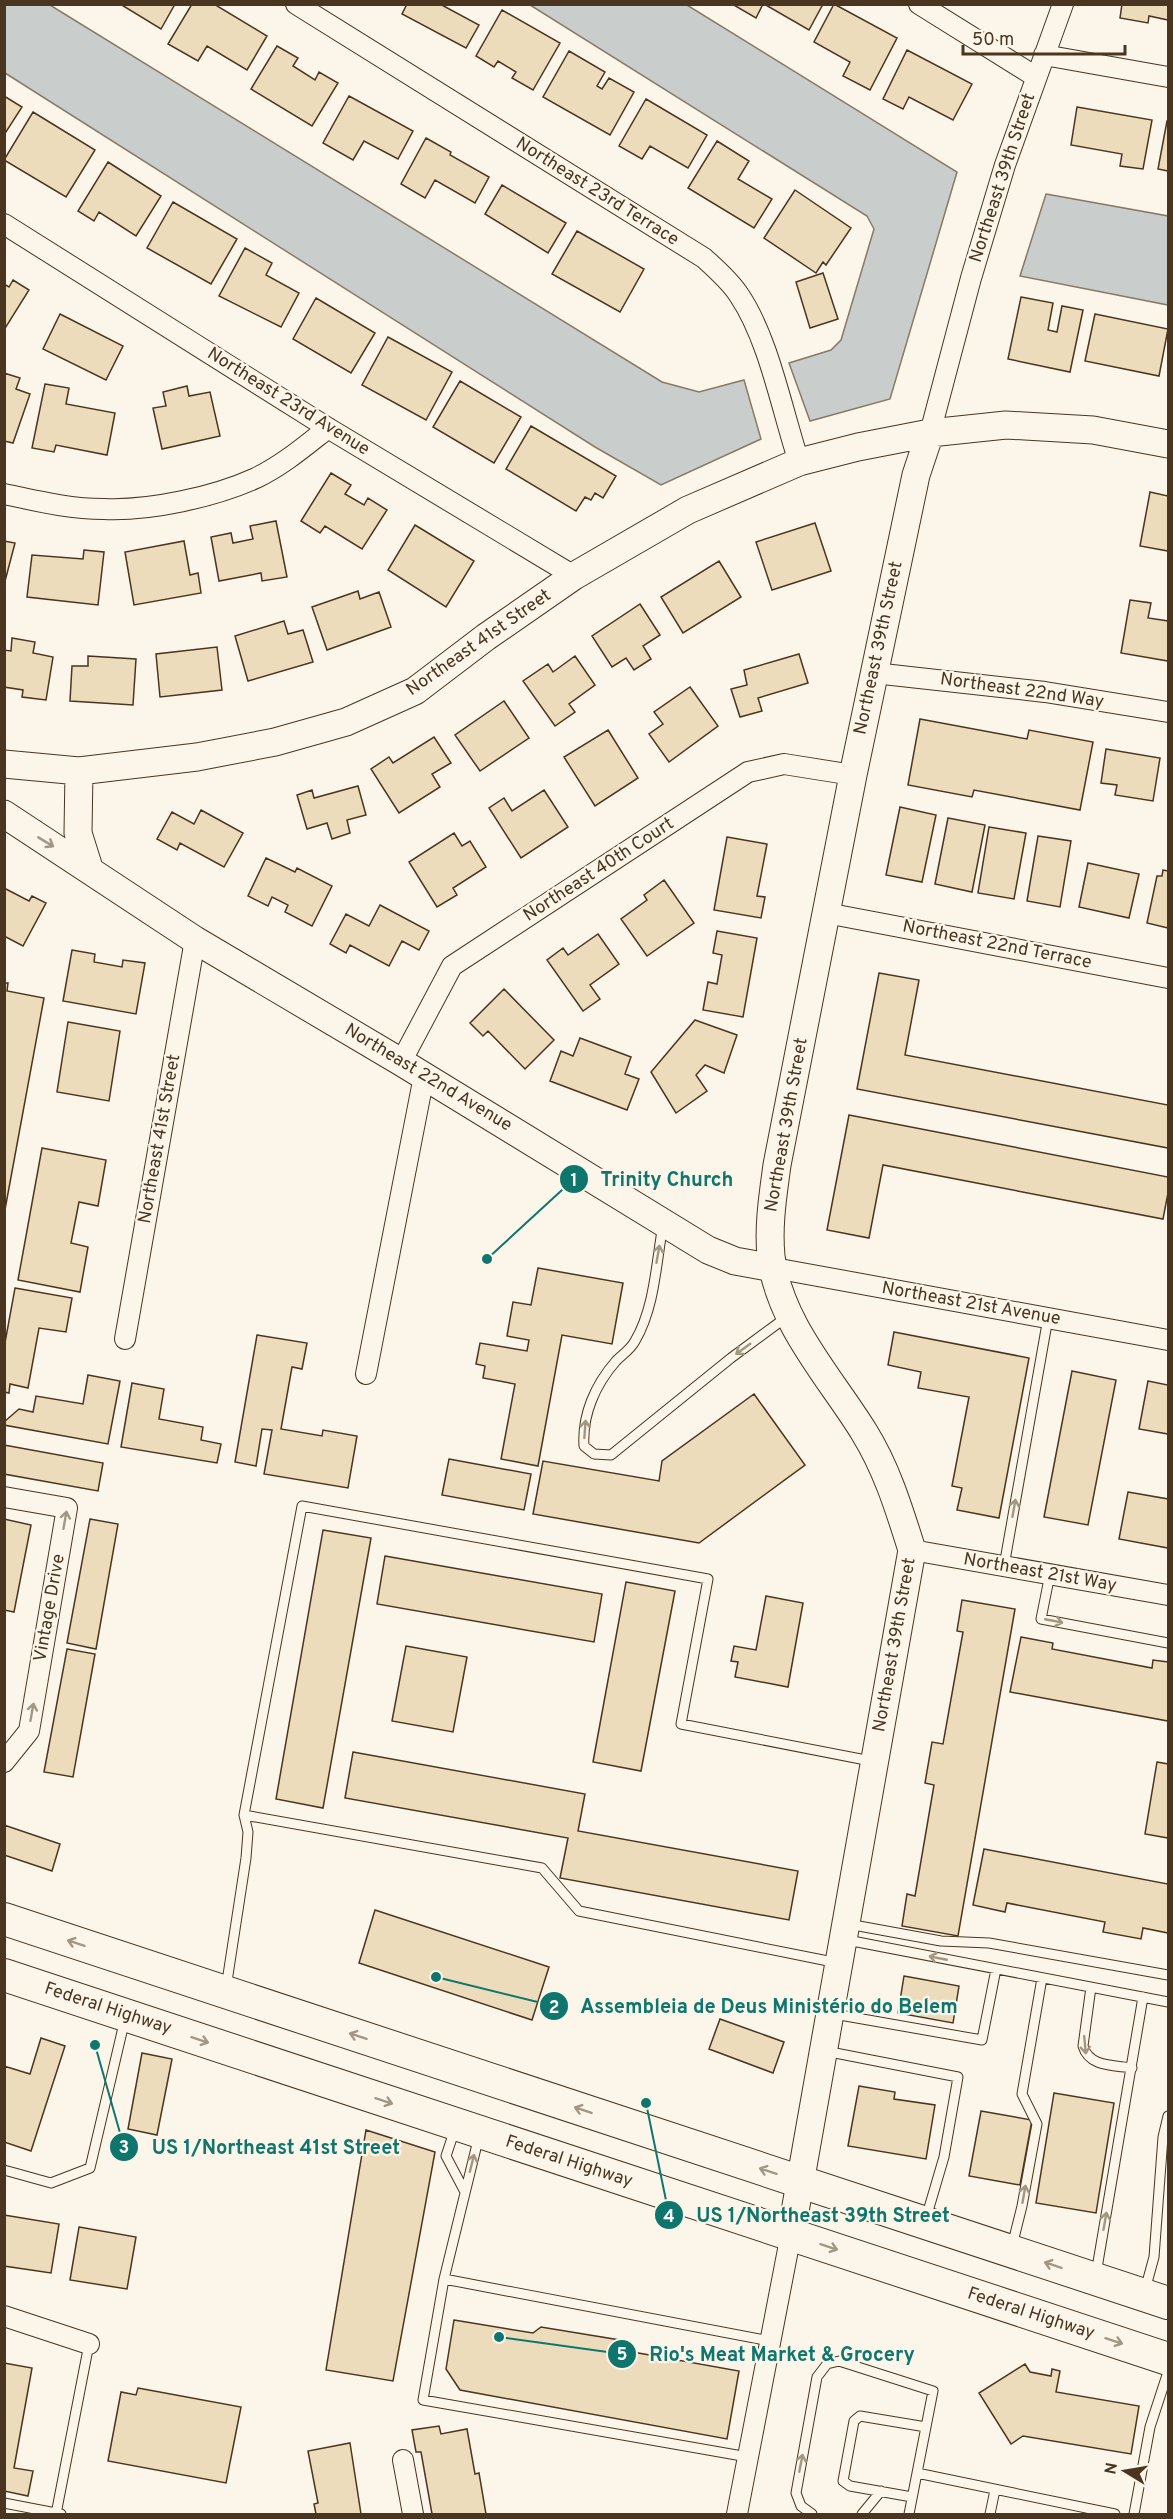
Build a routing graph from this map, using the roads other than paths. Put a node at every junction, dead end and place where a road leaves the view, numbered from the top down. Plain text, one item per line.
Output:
1 (296, 4) edge
2 (919, 4) edge
3 (1063, 4) edge
4 (1044, 55) junction
5 (1036, 77) junction
6 (1168, 77) edge
7 (4, 225) edge
8 (328, 428) junction
9 (930, 434) junction
10 (1168, 444) edge
11 (799, 462) junction
12 (4, 494) edge
13 (574, 576) junction
14 (874, 673) junction
15 (1168, 712) edge
16 (4, 764) edge
17 (79, 771) junction
18 (853, 775) junction
19 (4, 813) edge
20 (89, 868) junction
21 (826, 913) junction
22 (195, 940) junction
23 (1168, 978) edge
24 (401, 1062) junction
25 (424, 1076) junction
26 (663, 1222) junction
27 (774, 1268) junction
28 (790, 1314) junction
29 (1048, 1318) junction
30 (125, 1338) dead end
31 (1168, 1340) edge
32 (366, 1374) dead end
33 (4, 1497) edge
34 (912, 1550) junction
35 (1004, 1566) junction
36 (1050, 1574) junction
37 (1168, 1595) edge
38 (1168, 1643) edge
39 (4, 1762) edge
40 (874, 1762) junction
41 (244, 1815) junction
42 (10, 1923) edge
43 (844, 1942) junction
44 (996, 1969) junction
45 (4, 1975) edge
46 (1168, 1975) edge
47 (1042, 1978) junction
48 (1091, 1987) junction
49 (225, 1992) junction
50 (1143, 1997) junction
51 (1168, 2002) edge
52 (831, 2013) junction
53 (126, 2015) junction
54 (824, 2051) junction
55 (1132, 2068) junction
56 (1168, 2116) edge
57 (468, 2129) junction
58 (4, 2170) edge
59 (800, 2182) junction
60 (465, 2192) junction
61 (1164, 2211) edge
62 (925, 2223) junction
63 (790, 2234) junction
64 (1010, 2251) junction
65 (444, 2279) junction
66 (1095, 2279) junction
67 (1156, 2299) edge
68 (4, 2316) edge
69 (770, 2341) junction
70 (89, 2344) joint
71 (1168, 2359) edge
72 (1168, 2372) edge
73 (926, 2427) junction
74 (748, 2457) junction
75 (403, 2460) dead end
76 (917, 2473) junction
77 (995, 2490) junction
78 (881, 2491) junction
79 (912, 2497) junction
80 (4, 2503) edge
81 (58, 2514) edge
82 (413, 2514) edge
83 (737, 2514) edge
84 (812, 2514) edge
85 (862, 2514) edge
86 (909, 2514) edge
87 (990, 2514) edge
88 (1115, 2514) edge
89 (1134, 2514) edge

1 - 11 street, Northeast 23rd Terrace
2 - 5 street
3 - 4 street, Northeast 39th Street
4 - 5 street, Northeast 39th Street
4 - 6 street
5 - 9 street, Northeast 39th Street
7 - 8 street, Northeast 23rd Avenue
8 - 12 street
8 - 13 street, Northeast 23rd Avenue
9 - 10 street
9 - 11 street, Northeast 41st Street
9 - 14 street, Northeast 39th Street
11 - 13 street, Northeast 41st Street
13 - 17 street, Northeast 41st Street
14 - 15 street, Northeast 22nd Way
14 - 18 street, Northeast 39th Street
16 - 17 street, Northeast 41st Street
17 - 20 street
18 - 21 street, Northeast 39th Street
18 - 24 street, Northeast 40th Court
19 -> 20 street, Northeast 22nd Avenue
20 - 22 street, Northeast 22nd Avenue
21 - 23 street, Northeast 22nd Terrace
21 - 27 street, Northeast 39th Street
22 - 24 street, Northeast 22nd Avenue
22 - 30 street, Northeast 41st Street
24 - 25 street, Northeast 22nd Avenue
25 - 26 street, Northeast 22nd Avenue
25 - 32 street
26 - 27 street, Northeast 22nd Avenue
28 -> 26 lane
27 - 28 street, Northeast 39th Street
27 - 29 street, Northeast 21st Avenue
28 - 34 street, Northeast 39th Street
29 - 31 street, Northeast 21st Avenue
35 -> 29 lane
39 -> 33 street, Vintage Drive
34 - 35 street, Northeast 21st Way
34 - 40 street, Northeast 39th Street
35 - 36 street, Northeast 21st Way
36 - 37 street, Northeast 21st Way
36 -> 38 lane
40 - 41 lane
40 - 43 street, Northeast 39th Street
41 - 43 lane
41 - 49 lane
49 -> 42 main road
44 -> 43 lane
43 - 46 lane
43 - 52 street, Northeast 39th Street
44 - 47 lane
44 - 52 lane
45 - 53 main road, Federal Highway
47 - 48 lane
64 -> 47 lane
48 - 50 lane
48 -> 55 lane
59 -> 49 main road
50 - 51 lane
50 - 55 lane
52 - 54 street, Northeast 39th Street
53 -> 57 main road, Federal Highway
53 - 58 lane
54 - 59 street, Northeast 39th Street
54 - 62 lane
66 -> 55 lane
56 - 61 lane
60 -> 57 lane
57 - 60 lane
57 - 63 main road, Federal Highway
59 - 62 main road
59 - 63 street, Northeast 39th Street
60 - 65 lane
61 - 67 lane
62 - 64 main road
63 - 69 street
63 -> 71 main road, Federal Highway
66 -> 64 main road
65 - 69 lane
65 - 74 lane
66 - 67 main road
68 - 70 street
69 - 74 street
70 - 81 lane
72 - 89 lane
73 - 76 lane
73 - 78 lane
84 -> 73 lane
74 - 83 street
75 - 82 street
76 - 77 lane
76 - 79 lane
77 - 87 lane
77 - 88 lane
78 - 79 lane
78 - 85 lane
79 - 86 lane
80 - 81 lane

